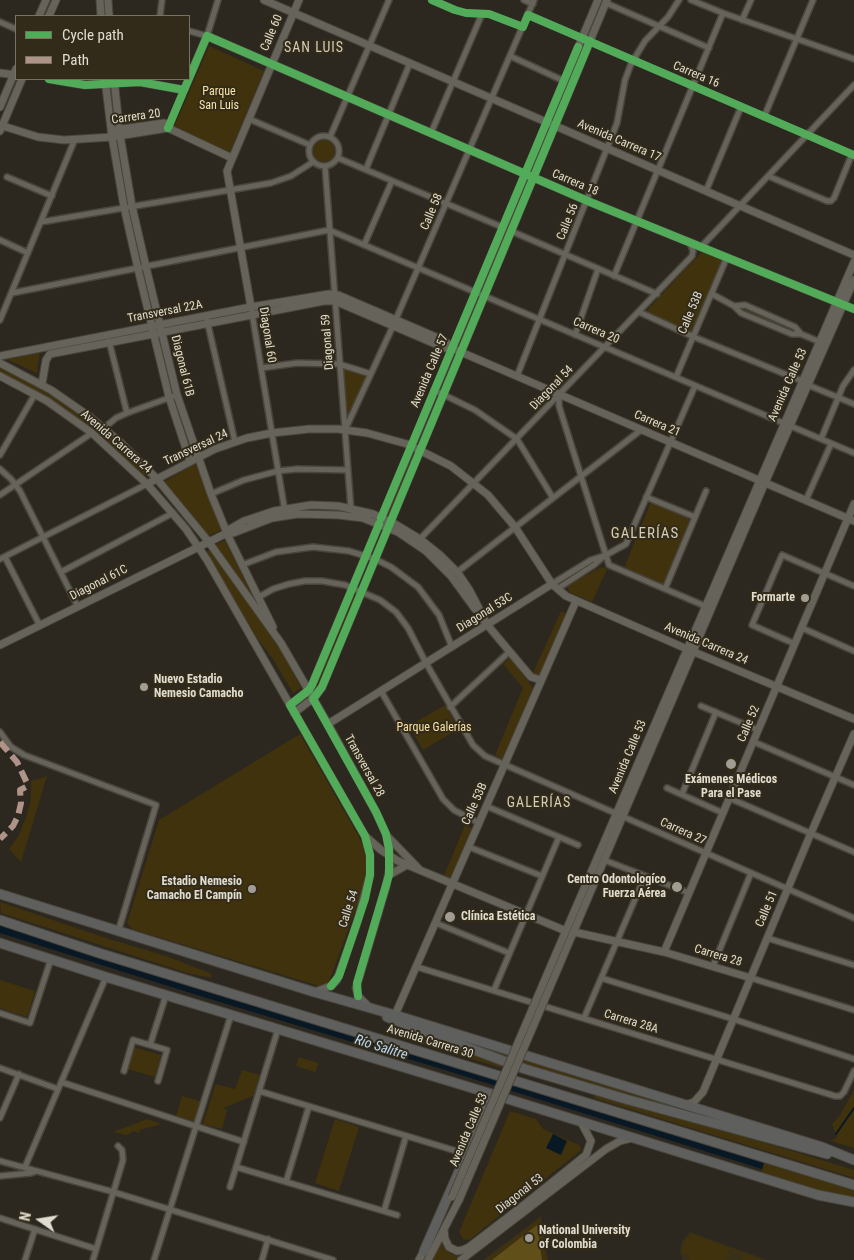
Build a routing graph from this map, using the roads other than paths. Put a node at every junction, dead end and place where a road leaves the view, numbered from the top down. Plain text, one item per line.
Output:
1 (46, 0) edge
2 (56, 0) edge
3 (100, 0) edge
4 (108, 0) edge
5 (162, 0) edge
6 (218, 0) edge
7 (264, 0) edge
8 (299, 0) edge
9 (389, 0) edge
10 (432, 0) edge
11 (524, 0) edge
12 (679, 0) edge
13 (691, 0) edge
14 (751, 0) edge
15 (813, 0) edge
16 (601, 1) edge
17 (534, 2) edge
18 (293, 13) junction
19 (723, 13) junction
20 (482, 14) junction
21 (528, 14) junction
22 (39, 15) edge
23 (49, 15) edge
24 (101, 15) edge
25 (109, 15) edge
26 (160, 15) edge
27 (742, 20) junction
28 (0, 22) edge
29 (659, 26) junction
30 (523, 27) junction
31 (15, 29) edge
32 (190, 31) edge
33 (207, 36) junction
34 (582, 38) junction
35 (796, 38) junction
36 (590, 41) junction
37 (370, 46) junction
38 (709, 48) junction
39 (510, 56) junction
40 (854, 59) edge
41 (633, 60) junction
42 (410, 63) junction
43 (271, 64) junction
44 (0, 73) edge
45 (15, 73) edge
46 (190, 76) edge
47 (22, 80) edge
48 (54, 80) edge
49 (188, 80) edge
50 (105, 81) edge
51 (114, 81) edge
52 (564, 81) junction
53 (453, 82) junction
54 (693, 86) junction
55 (854, 86) edge
56 (184, 90) junction
57 (347, 97) junction
58 (492, 99) junction
59 (0, 107) edge
60 (741, 107) junction
61 (389, 115) junction
62 (764, 116) junction
63 (248, 119) junction
64 (546, 122) junction
65 (555, 126) junction
66 (1, 127) edge
67 (170, 128) junction
68 (120, 133) junction
69 (431, 133) junction
70 (112, 134) junction
71 (807, 135) junction
72 (330, 137) junction
73 (74, 142) junction
74 (310, 145) junction
75 (607, 149) junction
76 (470, 150) junction
77 (853, 155) edge
78 (232, 158) junction
79 (338, 158) junction
80 (313, 162) junction
81 (325, 166) junction
82 (366, 170) junction
83 (658, 171) junction
84 (524, 174) junction
85 (768, 176) junction
86 (7, 177) dead end
87 (534, 178) junction
88 (392, 181) junction
89 (230, 190) junction
90 (706, 191) junction
91 (52, 196) junction
92 (588, 200) junction
93 (446, 204) junction
94 (132, 206) junction
95 (740, 206) junction
96 (124, 207) junction
97 (637, 220) junction
98 (41, 222) junction
99 (502, 227) junction
100 (329, 230) junction
101 (511, 231) junction
102 (0, 240) edge
103 (690, 242) junction
104 (364, 245) junction
105 (701, 247) junction
106 (241, 248) junction
107 (28, 252) junction
108 (566, 255) junction
109 (854, 255) edge
110 (728, 257) junction
111 (854, 262) edge
112 (142, 268) junction
113 (418, 268) junction
114 (598, 269) junction
115 (614, 276) junction
116 (854, 280) edge
117 (475, 292) junction
118 (12, 293) junction
119 (656, 294) junction
120 (712, 294) junction
121 (484, 296) junction
122 (334, 297) junction
123 (840, 303) junction
124 (734, 306) junction
125 (251, 307) junction
126 (854, 309) edge
127 (639, 312) junction
128 (253, 315) junction
129 (207, 319) junction
130 (0, 320) edge
131 (540, 320) junction
132 (395, 323) junction
133 (161, 328) junction
134 (153, 330) junction
135 (575, 334) junction
136 (801, 334) junction
137 (694, 337) junction
138 (108, 339) junction
139 (820, 342) junction
140 (605, 347) junction
141 (452, 348) junction
142 (461, 352) junction
143 (0, 356) edge
144 (0, 362) edge
145 (340, 364) junction
146 (261, 368) junction
147 (854, 370) edge
148 (371, 374) junction
149 (0, 376) edge
150 (517, 376) junction
151 (676, 377) junction
152 (805, 383) junction
153 (42, 384) junction
154 (695, 386) junction
155 (434, 390) junction
156 (35, 394) junction
157 (443, 394) junction
158 (559, 394) junction
159 (177, 395) junction
160 (169, 397) junction
161 (838, 397) junction
162 (854, 404) edge
163 (127, 413) junction
164 (787, 425) junction
165 (104, 428) junction
166 (345, 430) junction
167 (641, 430) junction
168 (92, 433) junction
169 (272, 433) junction
170 (517, 439) junction
171 (821, 439) junction
172 (235, 442) junction
173 (670, 442) junction
174 (831, 444) junction
175 (411, 446) junction
176 (420, 450) junction
177 (854, 454) edge
178 (0, 455) edge
179 (197, 458) junction
180 (190, 461) junction
181 (0, 468) edge
182 (348, 470) junction
183 (278, 471) junction
184 (581, 476) junction
185 (157, 479) junction
186 (474, 482) junction
187 (762, 482) junction
188 (147, 484) junction
189 (16, 485) junction
190 (706, 491) dead end
191 (210, 494) junction
192 (0, 496) edge
193 (646, 497) junction
194 (553, 498) junction
195 (806, 500) junction
196 (854, 504) edge
197 (285, 512) junction
198 (351, 512) junction
199 (173, 513) junction
200 (695, 517) junction
201 (851, 519) edge
202 (380, 521) junction
203 (389, 524) junction
204 (515, 527) junction
205 (227, 533) junction
206 (44, 537) junction
207 (208, 541) junction
208 (418, 541) junction
209 (198, 546) junction
210 (606, 555) junction
211 (365, 556) junction
212 (3, 558) edge
213 (375, 559) junction
214 (242, 565) junction
215 (61, 572) junction
216 (825, 573) junction
217 (454, 574) junction
218 (854, 586) edge
219 (352, 587) junction
220 (555, 587) junction
221 (665, 589) junction
222 (362, 591) junction
223 (258, 597) junction
224 (576, 601) junction
225 (78, 606) junction
226 (705, 606) junction
227 (487, 624) junction
228 (40, 626) junction
229 (802, 628) junction
230 (281, 643) junction
231 (795, 644) junction
232 (0, 645) edge
233 (452, 647) junction
234 (690, 650) junction
235 (854, 651) edge
236 (509, 652) junction
237 (426, 663) junction
238 (542, 680) junction
239 (777, 687) junction
240 (309, 690) junction
241 (381, 691) junction
242 (314, 698) junction
243 (290, 705) junction
244 (701, 706) dead end
245 (450, 707) junction
246 (294, 712) junction
247 (716, 712) junction
248 (854, 719) edge
249 (328, 724) junction
250 (758, 730) junction
251 (0, 732) edge
252 (854, 734) edge
253 (754, 742) junction
254 (504, 765) junction
255 (835, 777) junction
256 (854, 785) edge
257 (667, 788) dead end
258 (682, 794) junction
259 (729, 798) junction
260 (486, 806) junction
261 (723, 813) junction
262 (620, 815) junction
263 (479, 823) junction
264 (811, 833) junction
265 (386, 834) junction
266 (365, 836) junction
267 (559, 837) junction
268 (578, 845) dead end
269 (469, 847) junction
270 (854, 852) edge
271 (706, 853) junction
272 (390, 856) junction
273 (604, 860) junction
274 (407, 865) junction
275 (422, 871) junction
276 (751, 873) junction
277 (389, 875) junction
278 (542, 876) junction
279 (645, 876) junction
280 (452, 884) junction
281 (788, 889) junction
282 (689, 893) junction
283 (0, 894) edge
284 (526, 915) junction
285 (854, 918) edge
286 (0, 920) edge
287 (436, 923) junction
288 (570, 931) junction
289 (118, 932) junction
290 (767, 938) junction
291 (617, 941) junction
292 (0, 943) edge
293 (664, 952) junction
294 (509, 953) junction
295 (51, 959) junction
296 (854, 965) edge
297 (713, 966) junction
298 (417, 967) junction
299 (106, 977) junction
300 (602, 978) junction
301 (751, 978) junction
302 (494, 990) junction
303 (314, 992) junction
304 (166, 995) junction
305 (372, 1010) junction
306 (854, 1010) edge
307 (0, 1013) edge
308 (231, 1015) junction
309 (396, 1015) junction
310 (584, 1018) junction
311 (733, 1019) junction
312 (278, 1029) junction
313 (150, 1045) junction
314 (717, 1058) junction
315 (854, 1059) edge
316 (0, 1068) edge
317 (854, 1070) edge
318 (124, 1071) dead end
319 (19, 1074) junction
320 (158, 1081) dead end
321 (60, 1082) junction
322 (58, 1089) junction
323 (259, 1091) junction
324 (482, 1091) junction
325 (703, 1092) junction
326 (685, 1105) junction
327 (309, 1106) junction
328 (707, 1112) junction
329 (0, 1118) edge
330 (581, 1122) junction
331 (196, 1127) junction
332 (406, 1136) junction
333 (635, 1138) junction
334 (244, 1142) junction
335 (118, 1146) dead end
336 (466, 1154) junction
337 (852, 1159) edge
338 (0, 1161) edge
339 (236, 1167) junction
340 (25, 1168) junction
341 (36, 1171) junction
342 (0, 1176) edge
343 (286, 1182) junction
344 (854, 1185) edge
345 (230, 1188) dead end
346 (114, 1192) junction
347 (455, 1199) junction
348 (854, 1202) edge
349 (170, 1210) junction
350 (384, 1211) junction
351 (397, 1215) dead end
352 (0, 1218) edge
353 (35, 1230) junction
354 (444, 1230) junction
355 (268, 1240) junction
356 (96, 1249) junction
357 (426, 1256) edge
358 (25, 1260) edge
359 (93, 1260) edge
360 (154, 1260) edge
361 (262, 1260) edge
362 (333, 1260) edge
363 (420, 1260) edge
364 (461, 1260) edge

1 - 22 main road
2 - 23 main road
3 - 24 main road
4 - 25 main road
5 - 26 street
6 - 33 street
7 - 18 main road, Avenida Carrera 17
8 - 18 main road, Calle 60
9 - 37 street
10 - 20 street
11 - 17 street
12 - 29 street, Calle 56
13 - 19 street
14 - 27 street
15 - 35 street
16 - 29 street
16 - 34 main road, Avenida Calle 57
16 - 36 main road, Avenida Calle 57
17 - 21 street, Calle 58
18 - 37 main road, Avenida Carrera 17
18 - 43 main road, Calle 60
19 - 27 street
19 - 38 street
20 - 30 street
20 - 53 street
21 - 30 street, Calle 58
21 - 34 street, Carrera 16
27 - 35 street
28 - 31 street
29 - 38 street
29 - 41 street, Calle 56
30 - 39 street, Calle 58
32 - 33 street, Carrera 18
33 - 43 main road, Carrera 18
33 - 46 main road
34 - 36 street, Carrera 16
34 - 52 main road, Avenida Calle 57
35 - 40 street
35 - 62 street
36 - 41 street, Carrera 16
36 - 65 main road, Avenida Calle 57
37 - 42 main road, Avenida Carrera 17
37 - 57 street
38 - 54 street
39 - 52 street
39 - 58 street, Calle 58
41 - 54 street, Carrera 16
41 - 75 street, Calle 56
42 - 53 main road, Avenida Carrera 17
42 - 61 street
43 - 57 main road, Carrera 18
43 - 63 main road, Calle 60
44 - 45 main road
45 - 59 main road
47 - 66 main road
48 - 50 main road
49 - 56 main road
50 - 51 main road
50 - 70 main road, Diagonal 61B
51 - 56 main road
51 - 68 main road, Diagonal 61B
52 - 64 main road, Avenida Calle 57
53 - 58 main road, Avenida Carrera 17
53 - 69 street
54 - 60 street, Carrera 16
54 - 83 street
55 - 71 street
56 - 67 street
57 - 61 main road, Carrera 18
57 - 72 street
58 - 64 main road, Avenida Carrera 17
58 - 76 street, Calle 58
60 - 62 street, Carrera 16
60 - 90 street
61 - 69 main road, Carrera 18
61 - 82 street
62 - 71 street, Carrera 16
63 - 74 street
63 - 78 main road, Calle 60
64 - 65 main road, Avenida Carrera 17
64 - 84 main road, Avenida Calle 57
65 - 75 main road, Avenida Carrera 17
65 - 87 main road, Avenida Calle 57
66 - 73 main road, Carrera 20
67 - 68 main road, Carrera 20
67 - 78 main road, Carrera 20
68 - 70 main road, Carrera 20
68 - 94 main road, Diagonal 61B
69 - 76 main road, Carrera 18
70 - 73 main road, Carrera 20
70 - 96 main road, Diagonal 61B
71 - 77 street, Carrera 16
71 - 85 street
72 - 74 street
72 - 79 street
73 - 91 street
74 - 80 street
75 - 83 main road, Avenida Carrera 17
75 - 92 street, Calle 56
76 - 84 main road, Carrera 18
76 - 93 street, Calle 58
77 - 85 street
78 - 89 main road, Diagonal 60
79 - 81 street
79 - 82 street
80 - 81 street
80 - 89 street
81 - 100 street, Diagonal 59
82 - 88 street
83 - 90 main road, Avenida Carrera 17
83 - 97 street
84 - 87 main road, Carrera 18
84 - 99 main road, Avenida Calle 57
85 - 95 street
86 - 91 street
87 - 92 main road, Carrera 18
87 - 101 main road, Avenida Calle 57
88 - 93 street
88 - 104 street
89 - 94 street
89 - 106 main road, Diagonal 60
90 - 95 main road, Avenida Carrera 17
91 - 98 street
92 - 97 main road, Carrera 18
92 - 108 street, Calle 56
93 - 99 street
93 - 113 street, Calle 58
94 - 96 street
94 - 112 main road, Diagonal 61B
95 - 105 street
95 - 109 main road, Avenida Carrera 17
96 - 98 street
96 - 112 main road, Diagonal 61B
97 - 103 main road, Carrera 18
97 - 115 street
98 - 107 street
99 - 117 main road, Avenida Calle 57
100 - 104 street, Carrera 20
100 - 106 street
100 - 122 street, Diagonal 59
101 - 108 street
101 - 121 main road, Avenida Calle 57
102 - 107 street
103 - 105 main road, Carrera 18
103 - 119 street, Diagonal 54
104 - 113 street, Carrera 20
105 - 110 main road, Carrera 18
106 - 112 street
106 - 125 main road, Diagonal 60
107 - 118 street
108 - 114 street
108 - 131 street, Calle 56
110 - 120 street, Calle 53B
110 - 123 main road, Carrera 18
111 - 123 main road, Avenida Calle 53
112 - 118 street
112 - 133 main road, Diagonal 61B
112 - 134 main road, Diagonal 61B
113 - 117 street, Carrera 20
113 - 132 street, Calle 58
114 - 115 street
114 - 135 street
115 - 119 street
116 - 123 main road, Avenida Calle 53
117 - 121 street, Carrera 20
117 - 141 main road, Avenida Calle 57
118 - 130 street
119 - 127 street, Diagonal 54
120 - 124 street
120 - 137 street, Calle 53B
121 - 131 street, Carrera 20
121 - 142 main road, Avenida Calle 57
122 - 125 main road, Transversal 22A
122 - 128 main road, Transversal 22A
122 - 132 main road, Carrera 21
122 - 145 street, Diagonal 59
123 - 126 main road, Carrera 18
123 - 139 main road, Avenida Calle 53
123 - 152 main road, Avenida Calle 53
124 - 136 street
124 - 136 street
125 - 128 street, Diagonal 60
125 - 129 main road, Transversal 22A
127 - 137 street
127 - 140 street, Diagonal 54
128 - 129 main road, Transversal 22A
128 - 146 street, Diagonal 60
129 - 133 main road, Transversal 22A
129 - 172 street
131 - 135 street, Carrera 20
131 - 150 street, Calle 56
132 - 141 main road, Carrera 21
132 - 148 street, Calle 58
133 - 134 main road, Transversal 22A
133 - 159 main road, Diagonal 61B
134 - 138 main road, Transversal 22A
134 - 160 main road, Diagonal 61B
135 - 140 street, Carrera 20
136 - 139 street
137 - 151 street, Calle 53B
137 - 152 street
138 - 143 main road, Transversal 22A
138 - 153 main road, Transversal 22A
138 - 163 street
139 - 152 main road, Avenida Calle 53
140 - 151 street, Carrera 20
140 - 158 street, Diagonal 54
141 - 142 main road, Carrera 21
141 - 155 main road, Avenida Calle 57
142 - 150 main road, Carrera 21
142 - 157 main road, Avenida Calle 57
144 - 153 main road, Avenida Carrera 24
145 - 146 street
145 - 148 street
145 - 166 street, Diagonal 59
146 - 169 street, Diagonal 60
147 - 161 street
148 - 166 street, Calle 58
149 - 156 main road, Avenida Carrera 24
150 - 158 main road, Carrera 21
151 - 154 street, Carrera 20
152 - 161 street
152 - 164 main road, Avenida Calle 53
153 - 165 main road, Avenida Carrera 24
154 - 164 street, Carrera 20
154 - 173 street, Diagonal 53C
155 - 157 street
155 - 175 main road, Avenida Calle 57
156 - 168 main road, Avenida Carrera 24
156 - 178 street
157 - 170 street
157 - 176 main road, Avenida Calle 57
158 - 167 main road, Carrera 21
158 - 170 street, Diagonal 54
158 - 184 street
159 - 160 street
159 - 179 main road, Diagonal 61B
160 - 163 street
160 - 180 main road, Diagonal 61B
161 - 162 street
161 - 171 street
163 - 165 street
164 - 171 street, Carrera 20
164 - 187 main road, Avenida Calle 53
165 - 185 main road, Avenida Carrera 24
166 - 169 main road, Transversal 24
166 - 175 main road, Transversal 24
166 - 182 street, Diagonal 59
167 - 173 main road, Carrera 21
167 - 184 street
168 - 188 main road, Avenida Carrera 24
168 - 189 street
169 - 172 main road, Transversal 24
169 - 183 street, Diagonal 60
170 - 186 street, Diagonal 54
170 - 194 street
171 - 174 street, Carrera 20
172 - 179 main road, Transversal 24
173 - 187 main road, Carrera 21
173 - 193 street, Diagonal 53C
174 - 177 street, Carrera 20
174 - 195 street
175 - 176 main road, Transversal 24
175 - 202 main road, Avenida Calle 57
176 - 186 main road, Transversal 24
176 - 203 main road, Avenida Calle 57
179 - 180 main road, Transversal 24
179 - 191 main road, Diagonal 61B
180 - 185 main road, Transversal 24
181 - 189 street
182 - 183 street
182 - 198 street, Diagonal 59
183 - 191 street
183 - 197 street, Diagonal 60
184 - 194 street
184 - 210 street
185 - 188 main road, Transversal 24
185 - 207 main road, Avenida Carrera 24
186 - 204 main road, Transversal 24
186 - 208 street, Diagonal 54
187 - 195 main road, Carrera 21
187 - 226 main road, Avenida Calle 53
187 - 234 main road, Avenida Calle 53
188 - 199 main road, Avenida Carrera 24
188 - 206 street
189 - 192 street
189 - 206 street
190 - 200 street
191 - 205 main road, Diagonal 61B
193 - 200 street
193 - 210 street, Diagonal 53C
194 - 204 street
195 - 201 main road, Carrera 21
196 - 201 main road, Calle 52
197 - 198 main road, Diagonal 61C
197 - 205 main road, Diagonal 61C
198 - 202 main road, Diagonal 61C
199 - 209 main road, Avenida Carrera 24
199 - 215 street
200 - 221 street
201 - 216 main road, Calle 52
202 - 203 main road, Diagonal 61C
202 - 211 main road, Avenida Calle 57
203 - 208 main road, Diagonal 61C
203 - 213 main road, Avenida Calle 57
204 - 217 street
204 - 220 main road, Transversal 24
205 - 207 main road, Diagonal 61C
205 - 214 main road, Diagonal 61B
206 - 212 street
206 - 215 street
207 - 209 main road, Diagonal 61C
207 - 230 main road, Transversal 28
208 - 217 main road, Diagonal 61C
209 - 225 main road, Diagonal 61C
209 - 243 main road
210 - 220 street, Diagonal 53C
210 - 221 street
211 - 213 street
211 - 214 street
211 - 219 main road, Avenida Calle 57
212 - 228 street
213 - 222 main road, Avenida Calle 57
213 - 233 street
214 - 223 main road, Diagonal 61B
215 - 225 street
216 - 218 street
216 - 229 main road, Calle 52
216 - 231 street
217 - 227 main road, Diagonal 61C
219 - 222 street, Carrera 27
219 - 223 street, Carrera 27
219 - 240 main road, Avenida Calle 57
220 - 224 main road, Avenida Carrera 24
220 - 227 main road, Diagonal 53C
221 - 226 street
222 - 237 street, Carrera 27
222 - 242 main road, Avenida Calle 57
223 - 230 main road, Diagonal 61B
224 - 234 main road, Avenida Carrera 24
224 - 238 main road, Calle 53B
225 - 228 main road, Diagonal 61C
226 - 234 main road, Avenida Calle 53
227 - 233 main road, Diagonal 53C
227 - 236 main road, Diagonal 61C
228 - 232 main road, Diagonal 61C
229 - 231 main road, Calle 52
229 - 235 street
230 - 240 main road, Transversal 28
231 - 239 main road, Calle 52
233 - 237 main road, Diagonal 53C
234 - 239 main road, Avenida Carrera 24
234 - 262 main road, Avenida Calle 53
236 - 238 main road, Diagonal 61C
236 - 245 street
237 - 241 main road, Diagonal 53C
237 - 245 street, Carrera 27
238 - 254 main road, Calle 53B
239 - 248 main road, Avenida Carrera 24
239 - 250 main road, Calle 52
240 - 242 main road, Transversal 28
240 - 243 main road, Avenida Calle 57
241 - 249 main road, Diagonal 53C
241 - 263 street
242 - 246 main road, Avenida Calle 57
242 - 249 main road, Transversal 28
243 - 246 main road
244 - 247 street
245 - 254 street, Carrera 27
246 - 266 main road
247 - 250 street
247 - 258 street
249 - 265 main road, Transversal 28
250 - 253 main road, Calle 52
251 - 289 street
252 - 255 main road, Calle 51
253 - 255 street
253 - 259 main road, Calle 52
254 - 260 main road, Calle 53B
254 - 262 street, Carrera 27
255 - 256 street
255 - 264 main road, Calle 51
257 - 258 street
258 - 261 street
259 - 261 main road, Calle 52
259 - 264 street
260 - 263 main road, Calle 53B
260 - 267 street
261 - 271 main road, Calle 52
262 - 271 street, Carrera 27
262 - 273 main road, Avenida Calle 53
262 - 288 main road, Avenida Calle 53
263 - 269 main road, Calle 53B
264 - 270 street
264 - 281 main road, Calle 51
265 - 272 main road, Transversal 28
265 - 275 main road
266 - 272 main road, Carrera 28
266 - 303 main road, Calle 54
267 - 268 street
267 - 278 street
269 - 278 street
269 - 280 main road, Calle 53B
271 - 276 street, Carrera 27
271 - 282 main road, Calle 52
272 - 274 main road, Carrera 28
272 - 277 main road
273 - 279 street
273 - 288 main road, Avenida Calle 53
274 - 275 main road, Carrera 28
274 - 277 main road
275 - 280 main road, Carrera 28
276 - 281 street, Carrera 27
276 - 297 street
277 - 305 main road
278 - 284 street
279 - 282 street
279 - 291 street
280 - 284 main road, Carrera 28
280 - 287 main road, Calle 53B
281 - 285 street, Carrera 27
281 - 290 main road, Calle 51
282 - 293 main road, Calle 52
283 - 289 highway, Avenida Carrera 30
284 - 288 main road, Carrera 28
284 - 294 street
286 - 344 highway, Avenida Carrera 30
287 - 294 street
287 - 298 main road, Calle 53B
288 - 291 main road, Carrera 28
288 - 347 main road, Avenida Calle 53, bridge
289 - 303 highway, Avenida Carrera 30
290 - 296 street
290 - 301 main road, Calle 51
291 - 293 main road, Carrera 28
291 - 300 street
292 - 295 highway
293 - 297 main road, Carrera 28
294 - 302 street
295 - 299 highway
295 - 307 street
297 - 301 main road, Carrera 28
298 - 302 street, Carrera 28A
298 - 309 main road, Calle 53B
299 - 304 highway
299 - 321 street
300 - 310 street
300 - 311 street
301 - 306 street, Carrera 28
301 - 311 main road, Calle 51
302 - 310 street, Carrera 28A
303 - 305 highway, Avenida Carrera 30
304 - 308 highway
304 - 313 street
305 - 309 highway, Avenida Carrera 30
305 - 337 highway, Avenida Carrera 30
308 - 312 highway
308 - 331 street
309 - 326 highway, Avenida Carrera 30
310 - 314 street, Carrera 28A
311 - 314 main road, Calle 51
311 - 315 street
312 - 323 street
312 - 324 highway
313 - 318 street
313 - 320 street
314 - 317 street, Carrera 28A
314 - 325 main road, Calle 51
316 - 319 street
319 - 322 street
319 - 329 street
321 - 322 street
321 - 331 street
322 - 340 street
323 - 327 street
323 - 334 street
324 - 330 highway
324 - 336 highway
325 - 326 main road
325 - 328 main road
326 - 328 highway, Avenida Carrera 30
327 - 332 street
327 - 343 street
328 - 337 highway, Avenida Carrera 30
330 - 333 highway
330 - 354 main road, Diagonal 53
331 - 334 street
331 - 349 street
332 - 336 street
332 - 350 street
333 - 348 highway
333 - 364 main road, Diagonal 53
334 - 339 street
335 - 346 street
336 - 357 highway
338 - 340 street
339 - 343 street
339 - 345 street
340 - 341 street
341 - 342 street
341 - 346 street
343 - 350 street
346 - 349 street
346 - 356 street
347 - 354 main road, Avenida Calle 53
347 - 357 main road, Avenida Calle 53
349 - 355 street
349 - 360 street
350 - 351 street
352 - 353 street
353 - 356 street
353 - 358 street
354 - 357 main road, Avenida Calle 53
355 - 361 street
355 - 362 street
356 - 359 street
357 - 363 main road, Avenida Calle 53

